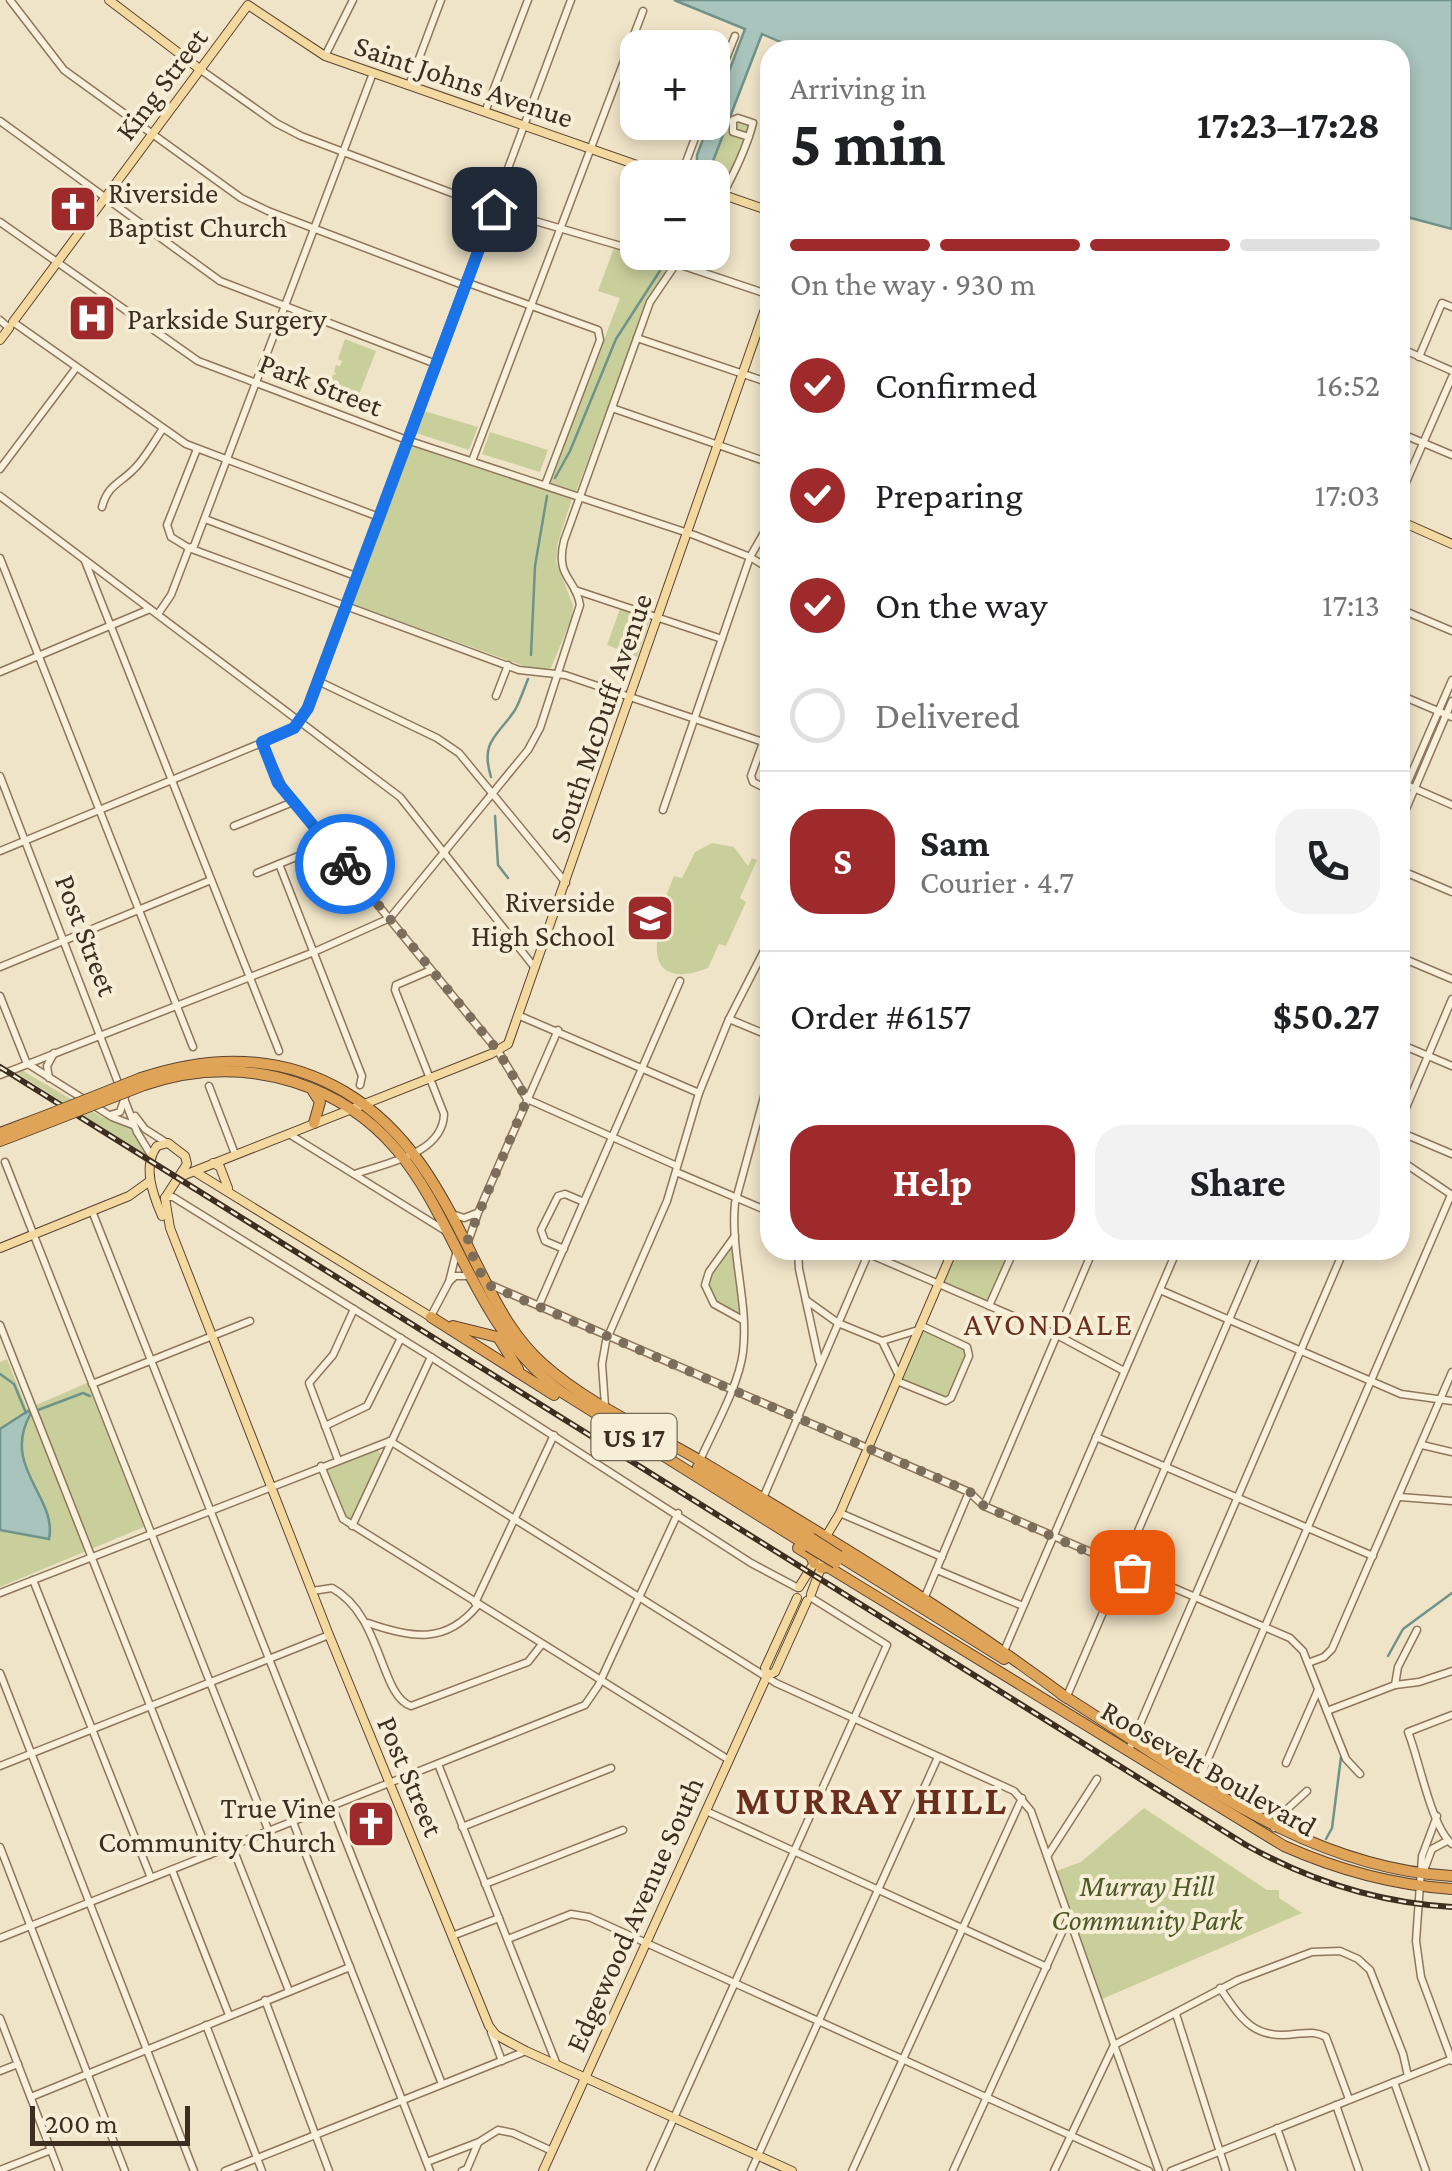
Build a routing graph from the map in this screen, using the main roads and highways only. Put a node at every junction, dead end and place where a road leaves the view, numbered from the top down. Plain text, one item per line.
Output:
1 (109, 0) edge
2 (250, 3) edge
3 (201, 70) junction
4 (624, 160) edge
5 (730, 197) edge
6 (760, 208) edge
7 (760, 324) edge
8 (0, 340) edge
9 (1410, 525) edge
10 (1452, 544) edge
11 (143, 1081) junction
12 (309, 1087) junction
13 (356, 1106) junction
14 (314, 1123) junction
15 (0, 1137) edge
16 (180, 1152) junction
17 (409, 1154) junction
18 (213, 1163) junction
19 (194, 1172) junction
20 (177, 1178) junction
21 (150, 1180) junction
22 (232, 1193) junction
23 (154, 1194) junction
24 (169, 1195) junction
25 (129, 1196) junction
26 (170, 1228) junction
27 (0, 1248) edge
28 (463, 1249) junction
29 (949, 1260) edge
30 (431, 1318) junction
31 (503, 1340) junction
32 (532, 1352) junction
33 (527, 1378) junction
34 (619, 1416) junction
35 (828, 1540) junction
36 (809, 1542) junction
37 (838, 1560) junction
38 (818, 1566) junction
39 (1067, 1698) junction
40 (1060, 1709) junction
41 (1452, 1876) edge
42 (1452, 1889) edge
43 (585, 2077) junction
44 (542, 2171) edge
45 (792, 2171) edge

1 - 3 main road
2 - 3 main road, King Street
2 - 4 main road, Saint Johns Avenue
3 - 8 main road, King Street
5 - 6 main road
7 - 13 main road, South McDuff Avenue
9 - 10 main road
11 - 12 highway, US 17
11 - 13 highway, US 17
11 - 15 highway, US 17, bridge
12 - 13 highway, US 17
12 - 14 highway
13 - 14 main road
13 - 17 highway, US 17
14 - 18 main road
16 - 18 main road
16 - 20 main road
16 - 21 main road, Post Street
17 - 28 highway, US 17
17 - 28 highway, US 17
18 - 19 main road
18 - 22 main road
19 - 20 main road
19 - 22 main road
20 - 24 main road
21 - 23 main road, Post Street
21 - 25 main road
22 - 30 main road
23 - 24 main road
23 - 25 main road
23 - 26 main road, Post Street
24 - 26 main road, Post Street
25 - 27 main road
26 - 43 main road, Post Street
28 - 31 highway, US 17
28 - 32 highway, US 17
29 - 35 main road, Edgewood Avenue South
30 - 31 highway
30 - 33 highway
31 - 32 highway
31 - 33 highway
31 - 36 highway, US 17
32 - 34 highway, US 17
33 - 38 highway
34 - 35 highway
34 - 36 highway, US 17
35 - 38 main road, Edgewood Avenue South
35 - 39 highway
36 - 37 highway, US 17, bridge
37 - 39 highway, US 17
37 - 40 highway, US 17
38 - 40 highway
38 - 43 main road, Edgewood Avenue South
39 - 41 highway, Roosevelt Boulevard / US 17
40 - 42 highway, Roosevelt Boulevard / US 17
43 - 44 main road, Edgewood Avenue South
43 - 45 main road

